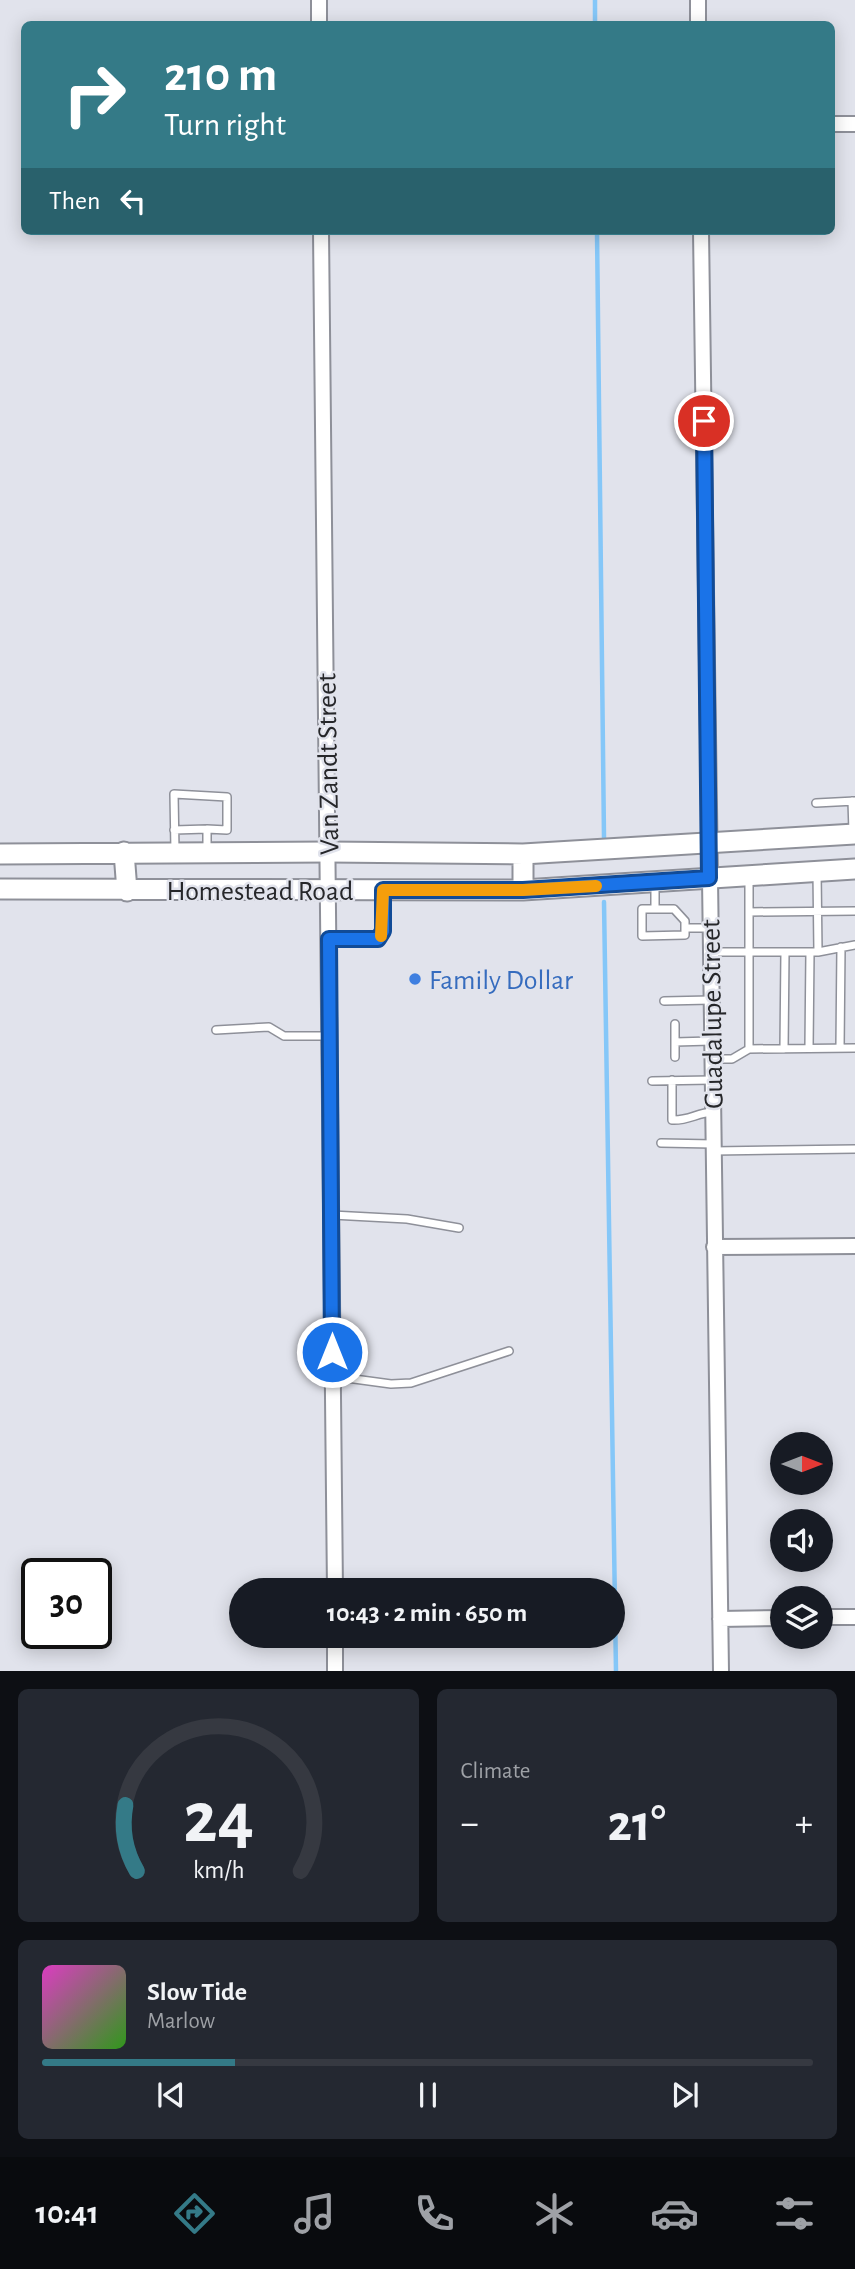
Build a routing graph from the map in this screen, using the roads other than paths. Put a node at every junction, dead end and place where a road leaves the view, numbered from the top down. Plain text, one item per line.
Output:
1 (319, 0) edge
2 (698, 0) edge
3 (319, 21) edge
4 (698, 21) edge
5 (835, 124) edge
6 (855, 124) edge
7 (321, 235) edge
8 (701, 235) edge
9 (854, 801) edge
10 (816, 803) dead end
11 (206, 829) junction
12 (174, 830) junction
13 (854, 834) edge
14 (709, 844) junction
15 (124, 852) junction
16 (175, 852) junction
17 (207, 852) junction
18 (328, 852) junction
19 (0, 854) edge
20 (523, 854) junction
21 (855, 869) edge
22 (817, 871) junction
23 (749, 876) junction
24 (709, 878) junction
25 (655, 883) junction
26 (329, 889) junction
27 (0, 890) edge
28 (383, 890) junction
29 (523, 890) junction
30 (127, 891) junction
31 (655, 909) junction
32 (855, 911) edge
33 (749, 912) junction
34 (818, 912) junction
35 (685, 928) junction
36 (709, 928) junction
37 (329, 939) junction
38 (855, 945) edge
39 (841, 947) junction
40 (710, 951) junction
41 (749, 951) junction
42 (785, 951) junction
43 (814, 951) junction
44 (711, 1000) junction
45 (664, 1001) dead end
46 (675, 1024) dead end
47 (216, 1030) dead end
48 (330, 1037) junction
49 (711, 1041) junction
50 (675, 1042) junction
51 (809, 1048) junction
52 (840, 1048) junction
53 (855, 1048) edge
54 (749, 1049) junction
55 (784, 1049) junction
56 (675, 1057) dead end
57 (712, 1059) junction
58 (672, 1080) junction
59 (712, 1080) junction
60 (652, 1081) dead end
61 (712, 1112) junction
62 (661, 1143) dead end
63 (713, 1147) junction
64 (855, 1149) edge
65 (332, 1215) junction
66 (459, 1228) dead end
67 (855, 1246) edge
68 (714, 1247) junction
69 (509, 1351) dead end
70 (332, 1376) junction
71 (335, 1578) edge
72 (833, 1617) edge
73 (855, 1617) edge
74 (770, 1618) edge
75 (720, 1619) junction
76 (335, 1648) edge
77 (335, 1671) edge
78 (721, 1671) edge

1 - 3 street
2 - 4 street
5 - 6 street
7 - 18 street, Van Zandt Street
8 - 14 street, Guadalupe Street
9 - 10 lane
9 - 13 lane
11 - 12 lane
11 - 12 lane
11 - 17 lane
12 - 16 lane
13 - 14 main road, Homestead Road
14 - 20 main road, Homestead Road
14 - 24 street, Guadalupe Street
15 - 16 main road, Homestead Road
15 - 19 main road, Homestead Road
15 - 30 main road
16 - 17 main road, Homestead Road
17 - 18 main road, Homestead Road
18 - 20 main road, Homestead Road
18 - 26 street, Van Zandt Street
20 - 29 main road
21 - 22 main road, Homestead Road
22 - 23 main road, Homestead Road
22 - 34 lane
23 - 24 main road, Homestead Road
23 - 33 lane
24 - 25 main road, Homestead Road
24 - 36 street, Guadalupe Street
25 - 29 main road, Homestead Road
25 - 31 lane
26 - 28 main road, Homestead Road
26 - 30 main road, Homestead Road
26 - 37 street, Van Zandt Street
27 - 30 main road, Homestead Road
28 - 29 main road, Homestead Road
28 - 37 lane
31 - 35 lane
31 - 35 lane
32 - 34 lane
33 - 34 lane
33 - 41 lane
34 - 43 lane
35 - 36 lane
36 - 40 street, Guadalupe Street
37 - 48 street, Van Zandt Street
38 - 39 lane
39 - 43 lane
39 - 52 lane
40 - 41 lane
40 - 44 street, Guadalupe Street
41 - 42 lane
41 - 54 lane
42 - 43 lane
42 - 55 lane
43 - 51 lane
44 - 45 lane
44 - 49 street, Guadalupe Street
46 - 50 lane
47 - 48 lane
48 - 65 street, Van Zandt Street
49 - 50 lane
49 - 57 street, Guadalupe Street
50 - 56 lane
51 - 52 lane
51 - 55 lane
52 - 53 lane
54 - 55 lane
54 - 57 lane
57 - 59 street, Guadalupe Street
58 - 59 lane
58 - 60 lane
58 - 61 lane
59 - 61 street, Guadalupe Street
61 - 63 street, Guadalupe Street
62 - 63 lane
63 - 64 lane
63 - 68 street, Guadalupe Street
65 - 66 lane
65 - 70 street, Van Zandt Street
67 - 68 street
68 - 75 street, Guadalupe Street
69 - 70 lane
70 - 71 street, Van Zandt Street
72 - 73 street
74 - 75 street
75 - 78 street, Guadalupe Street
76 - 77 street

